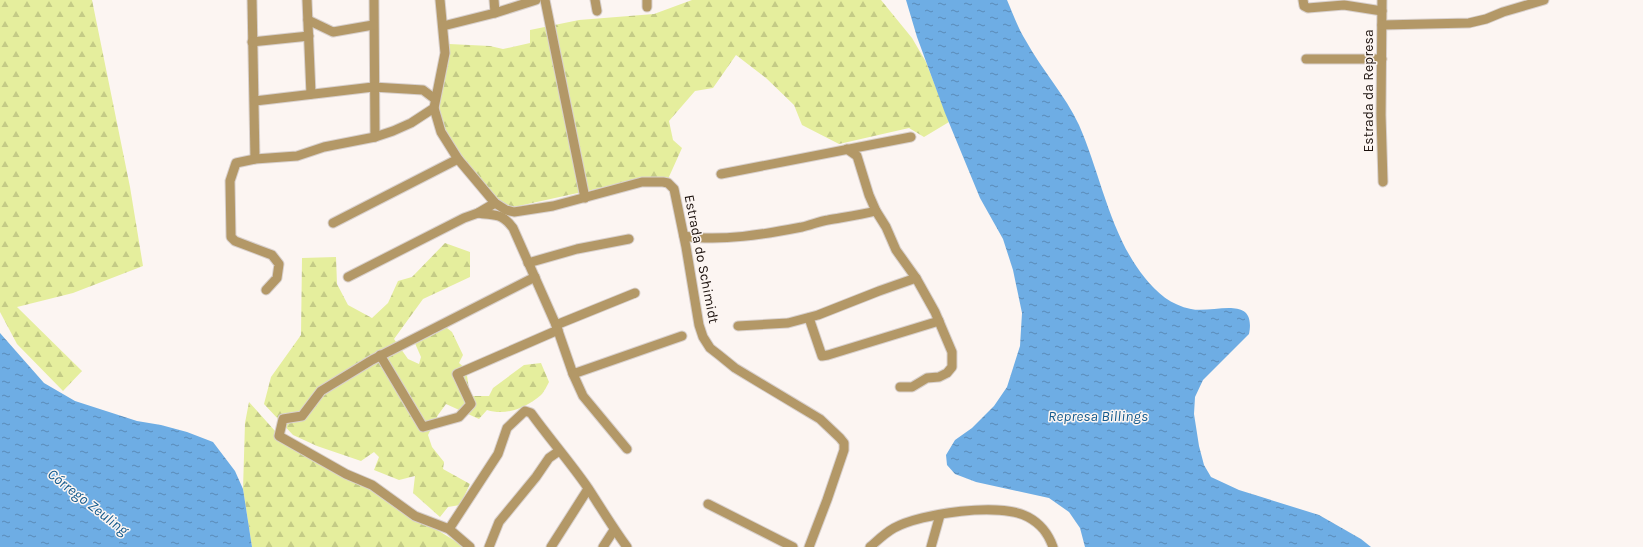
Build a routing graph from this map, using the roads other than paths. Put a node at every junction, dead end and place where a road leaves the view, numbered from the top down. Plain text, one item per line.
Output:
1 (252, 0) edge
2 (307, 0) edge
3 (374, 0) edge
4 (440, 0) edge
5 (494, 0) edge
6 (536, 0) edge
7 (545, 0) edge
8 (596, 0) edge
9 (1303, 0) edge
10 (1382, 0) edge
11 (1544, 0) edge
12 (597, 11) dead end
13 (1382, 11) junction
14 (495, 13) junction
15 (308, 20) junction
16 (373, 25) junction
17 (1382, 25) junction
18 (443, 26) junction
19 (309, 36) junction
20 (252, 42) junction
21 (1306, 59) dead end
22 (1382, 59) junction
23 (373, 87) junction
24 (311, 94) junction
25 (435, 98) junction
26 (254, 101) junction
27 (434, 108) junction
28 (374, 137) junction
29 (911, 137) dead end
30 (847, 148) junction
31 (255, 159) junction
32 (458, 159) junction
33 (721, 174) dead end
34 (1383, 182) dead end
35 (585, 198) junction
36 (495, 203) junction
37 (876, 211) junction
38 (478, 213) junction
39 (334, 223) dead end
40 (684, 236) junction
41 (629, 239) dead end
42 (528, 263) junction
43 (348, 277) dead end
44 (535, 277) junction
45 (916, 278) junction
46 (266, 290) dead end
47 (635, 293) dead end
48 (809, 318) junction
49 (939, 320) junction
50 (738, 326) dead end
51 (557, 327) junction
52 (682, 336) dead end
53 (380, 355) junction
54 (573, 374) junction
55 (900, 387) dead end
56 (627, 449) dead end
57 (559, 451) junction
58 (588, 489) junction
59 (708, 504) dead end
60 (940, 515) junction
61 (449, 529) junction
62 (614, 530) junction
63 (1049, 536) junction
64 (470, 547) edge
65 (489, 547) edge
66 (551, 547) edge
67 (603, 547) edge
68 (627, 547) edge
69 (793, 547) edge
70 (808, 547) edge
71 (870, 547) edge
72 (931, 547) edge
73 (1044, 547) edge
74 (1053, 547) edge

1 - 20 street
2 - 15 street
3 - 16 street
4 - 18 street, Estrada do Schimidt
5 - 14 street
6 - 14 street
7 - 35 street
8 - 12 street
9 - 13 street
10 - 13 street, Estrada da Represa
11 - 17 street
13 - 17 street, Estrada da Represa
14 - 18 street
15 - 16 street
15 - 19 street
16 - 23 street
17 - 22 street, Estrada da Represa
18 - 25 street, Estrada do Schimidt
19 - 20 street
19 - 24 street
20 - 26 street
21 - 22 street
22 - 34 street, Estrada da Represa
23 - 24 street
23 - 25 street
23 - 28 street
24 - 26 street
25 - 27 street, Estrada do Schimidt
26 - 31 street
27 - 28 street
27 - 32 street, Estrada do Schimidt
28 - 31 street
29 - 30 street
30 - 33 street
30 - 37 street
31 - 46 street
32 - 36 street, Estrada do Schimidt
32 - 39 street
35 - 36 street, Estrada do Schimidt
35 - 40 street, Estrada do Schimidt
36 - 38 street
37 - 40 street
37 - 45 street
38 - 42 street
38 - 43 street
40 - 70 street, Estrada do Schimidt
41 - 42 street
42 - 44 street
44 - 51 street
44 - 53 street
45 - 48 street
45 - 49 street
47 - 51 street
48 - 49 street
48 - 50 street
49 - 55 street
51 - 53 street
51 - 54 street
52 - 54 street
53 - 61 street
54 - 56 street
57 - 58 street
57 - 61 street
57 - 65 street
58 - 62 street
58 - 66 street
59 - 69 street
60 - 63 street
60 - 71 street
60 - 72 street
61 - 64 street
62 - 67 street
62 - 68 street
63 - 73 street
63 - 74 street

